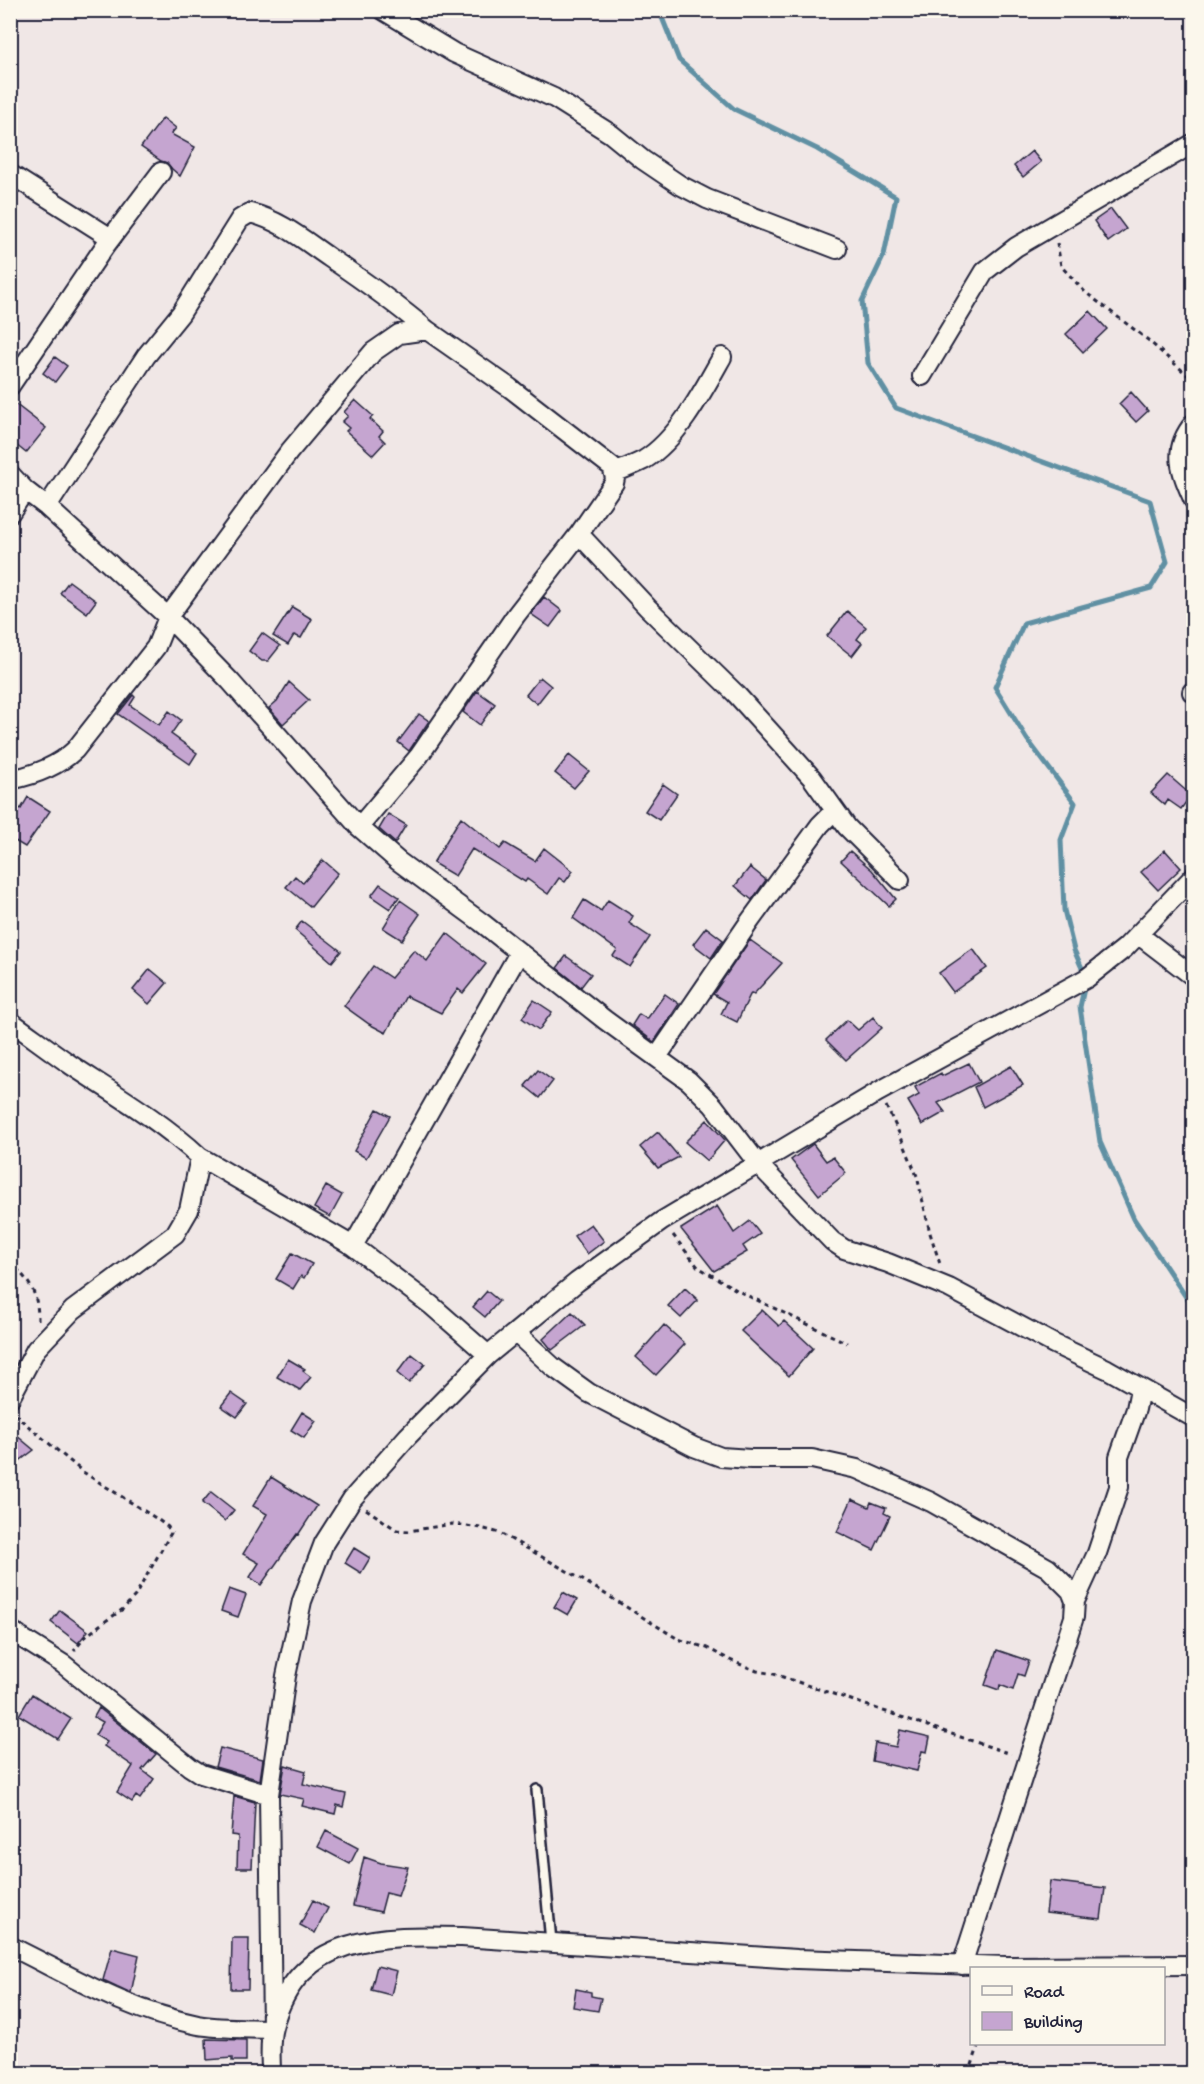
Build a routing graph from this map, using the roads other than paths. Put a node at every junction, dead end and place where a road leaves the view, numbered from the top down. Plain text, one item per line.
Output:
1 (383, 10) edge
2 (1194, 143) edge
3 (161, 172) dead end
4 (10, 174) edge
5 (111, 238) junction
6 (837, 249) dead end
7 (427, 330) junction
8 (722, 357) dead end
9 (922, 376) dead end
10 (10, 386) edge
11 (1194, 423) edge
12 (614, 473) junction
13 (10, 474) edge
14 (25, 490) junction
15 (1194, 501) edge
16 (47, 507) junction
17 (10, 513) edge
18 (579, 534) junction
19 (168, 617) junction
20 (10, 780) edge
21 (834, 811) junction
22 (359, 828) junction
23 (1194, 876) edge
24 (900, 880) dead end
25 (1139, 935) junction
26 (519, 953) junction
27 (1194, 977) edge
28 (10, 1021) edge
29 (657, 1057) junction
30 (200, 1157) junction
31 (759, 1165) junction
32 (353, 1246) junction
33 (516, 1333) junction
34 (488, 1355) junction
35 (1140, 1389) junction
36 (10, 1398) edge
37 (1194, 1418) edge
38 (1075, 1601) junction
39 (10, 1629) edge
40 (537, 1790) dead end
41 (269, 1795) junction
42 (551, 1942) junction
43 (10, 1946) edge
44 (962, 1965) junction
45 (1194, 1965) edge
46 (272, 2029) junction
47 (271, 2073) edge

1 - 6 street
2 - 9 street
3 - 5 street
4 - 5 street
5 - 10 street
7 - 12 street
7 - 16 street
7 - 19 street
8 - 12 street
11 - 15 street
12 - 18 street
13 - 14 street
14 - 16 street
14 - 17 street
16 - 19 street
18 - 21 street
18 - 22 street
19 - 20 street
19 - 22 street
21 - 24 street
21 - 29 street
22 - 26 street
23 - 25 street
25 - 27 street
25 - 31 street
26 - 29 street
26 - 32 street
28 - 30 street
29 - 31 street
30 - 32 street
30 - 36 street
31 - 33 street
31 - 35 street
32 - 34 street
33 - 34 street
33 - 38 street
34 - 41 street
35 - 37 street
35 - 38 street
38 - 44 street
39 - 41 street
40 - 42 lane
41 - 46 street
42 - 44 street
42 - 46 street
43 - 46 street
44 - 45 street
46 - 47 street

